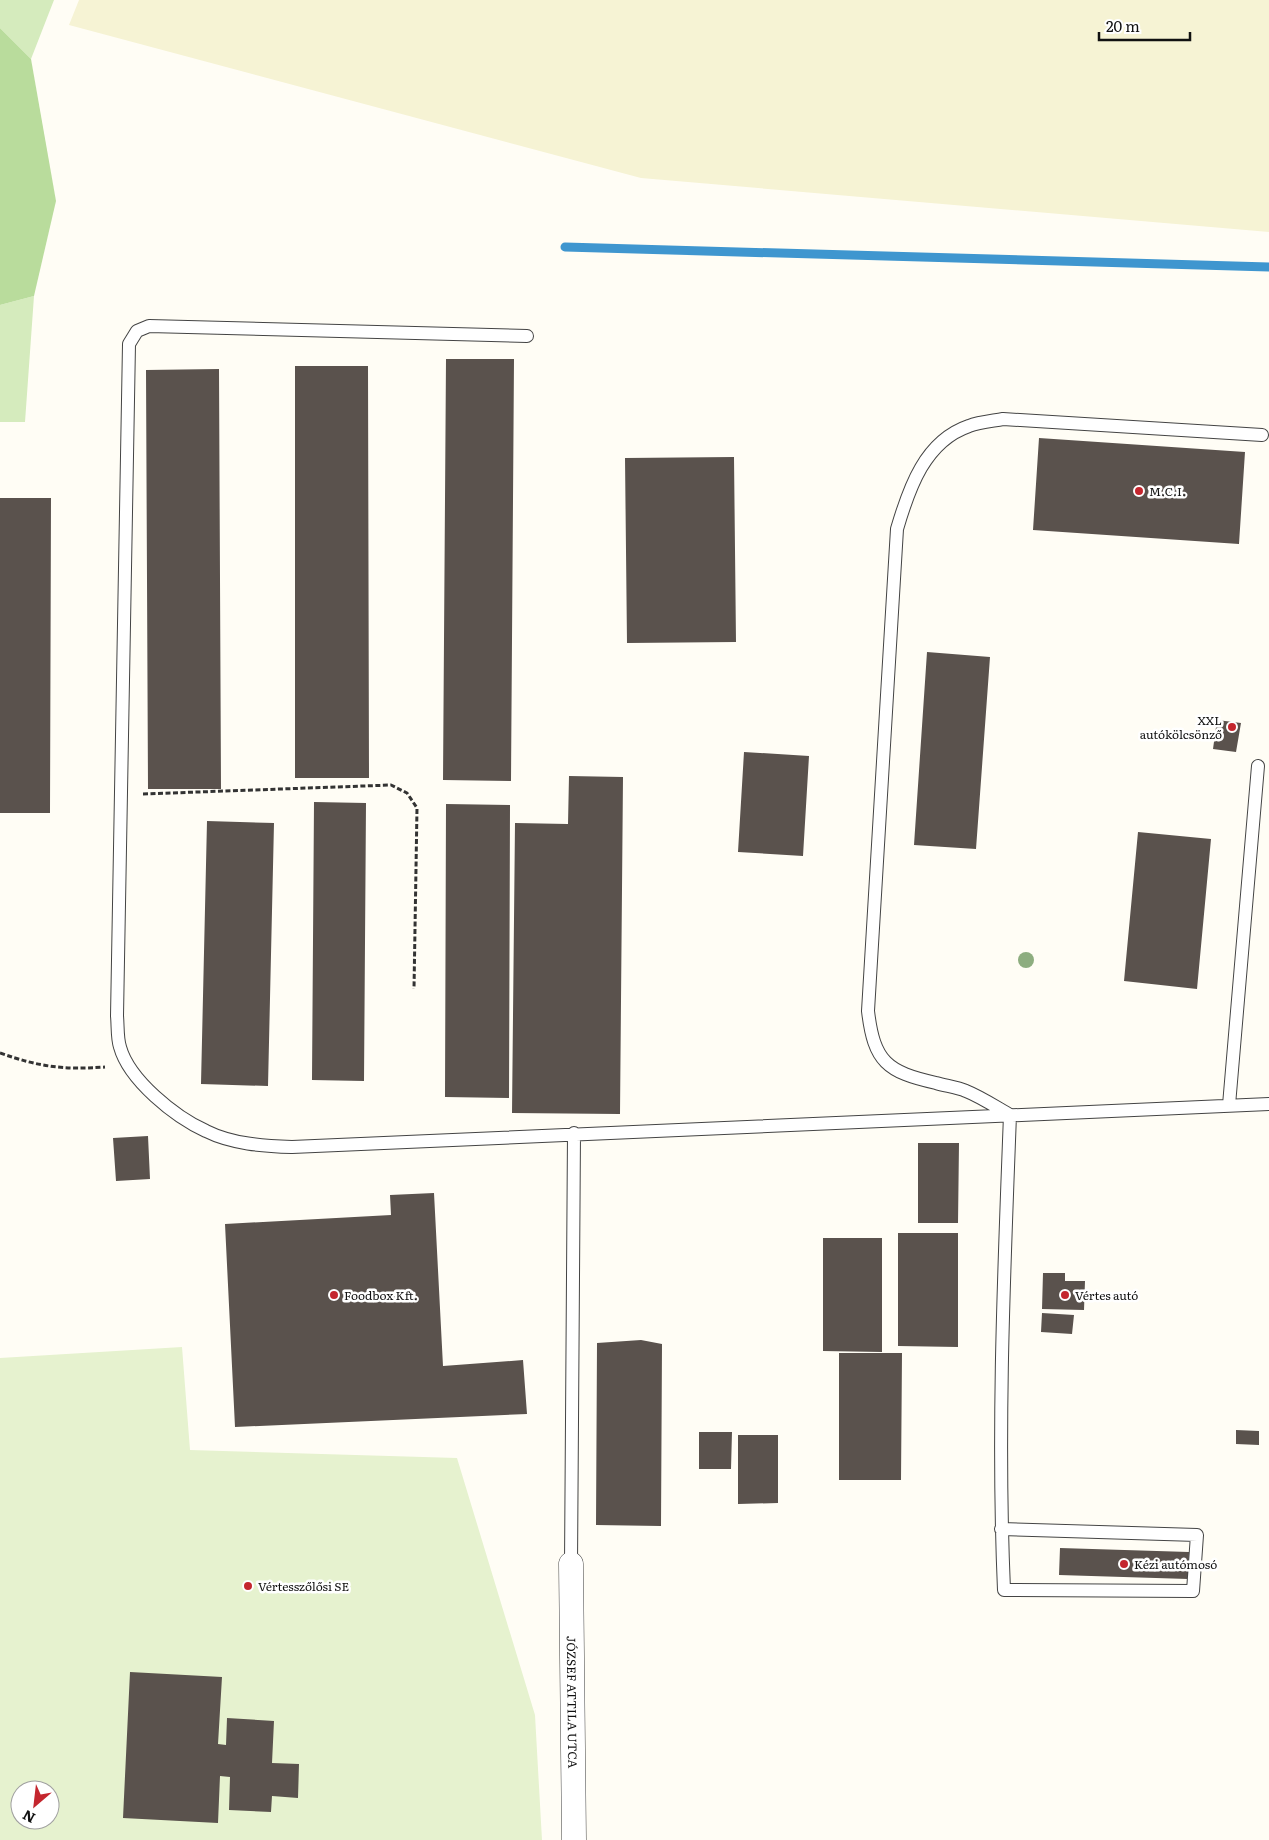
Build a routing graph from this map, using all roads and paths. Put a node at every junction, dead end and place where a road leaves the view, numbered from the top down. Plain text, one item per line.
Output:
1 (527, 336) dead end
2 (1262, 435) dead end
3 (1258, 766) dead end
4 (121, 795) junction
5 (414, 989) dead end
6 (0, 1053) edge
7 (128, 1066) junction
8 (1269, 1104) edge
9 (1229, 1105) junction
10 (1010, 1115) junction
11 (574, 1133) junction
12 (1002, 1529) junction
13 (571, 1564) joint
14 (574, 1840) edge

1 - 4 lane
2 - 10 lane
3 - 9 lane
4 - 5 path
4 - 7 lane
6 - 7 path
7 - 11 lane
8 - 9 lane
9 - 10 lane
10 - 11 lane
10 - 12 lane
11 - 13 lane
12 - 12 lane
13 - 14 street, JÓZSEF ATTILA UTCA

